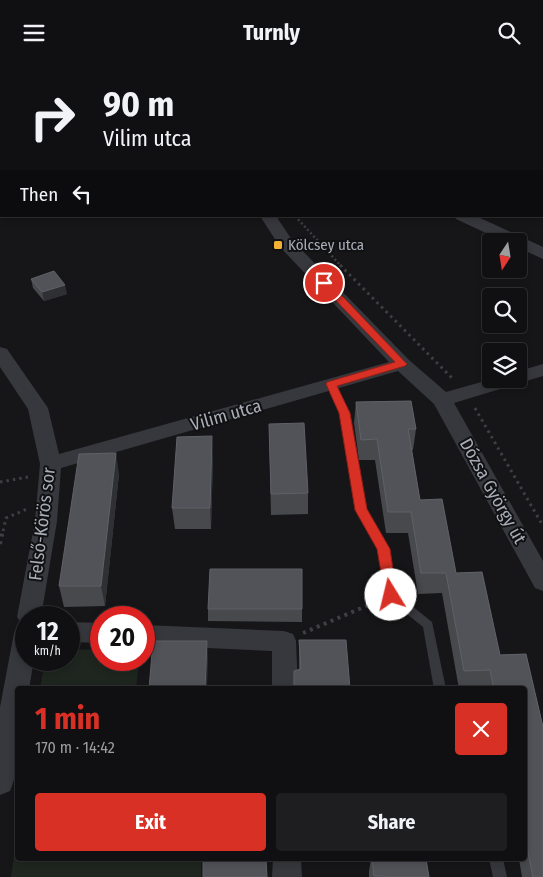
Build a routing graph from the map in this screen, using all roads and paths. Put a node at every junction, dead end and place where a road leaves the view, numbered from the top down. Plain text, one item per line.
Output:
1 (269, 217) edge
2 (464, 217) edge
3 (499, 233) edge
4 (528, 246) edge
5 (543, 253) edge
6 (0, 353) edge
7 (402, 364) junction
8 (543, 370) edge
9 (527, 375) edge
10 (331, 384) junction
11 (483, 388) edge
12 (442, 400) junction
13 (51, 469) junction
14 (0, 481) edge
15 (48, 500) junction
16 (0, 544) edge
17 (543, 582) edge
18 (391, 595) junction
19 (31, 606) edge
20 (155, 635) edge
21 (284, 641) junction
22 (19, 671) edge
23 (17, 686) edge
24 (284, 686) edge
25 (439, 686) edge
26 (15, 696) edge
27 (0, 782) edge
28 (287, 861) edge
29 (496, 861) edge
30 (287, 877) edge
31 (500, 877) edge

1 - 7 street, Dózsa György út
2 - 3 street
4 - 5 street
6 - 13 street, Felső-Körös sor
7 - 10 street, Vilim utca
7 - 12 street, Dózsa György út
8 - 9 street
10 - 13 street, Vilim utca
10 - 18 lane
11 - 12 street
12 - 17 street, Dózsa György út
13 - 14 path
13 - 15 street, Felső-Körös sor
15 - 16 path
15 - 19 street, Felső-Körös sor
18 - 21 path
18 - 25 lane
20 - 21 street
21 - 24 street
22 - 23 street
26 - 27 street
28 - 30 street
29 - 31 lane

